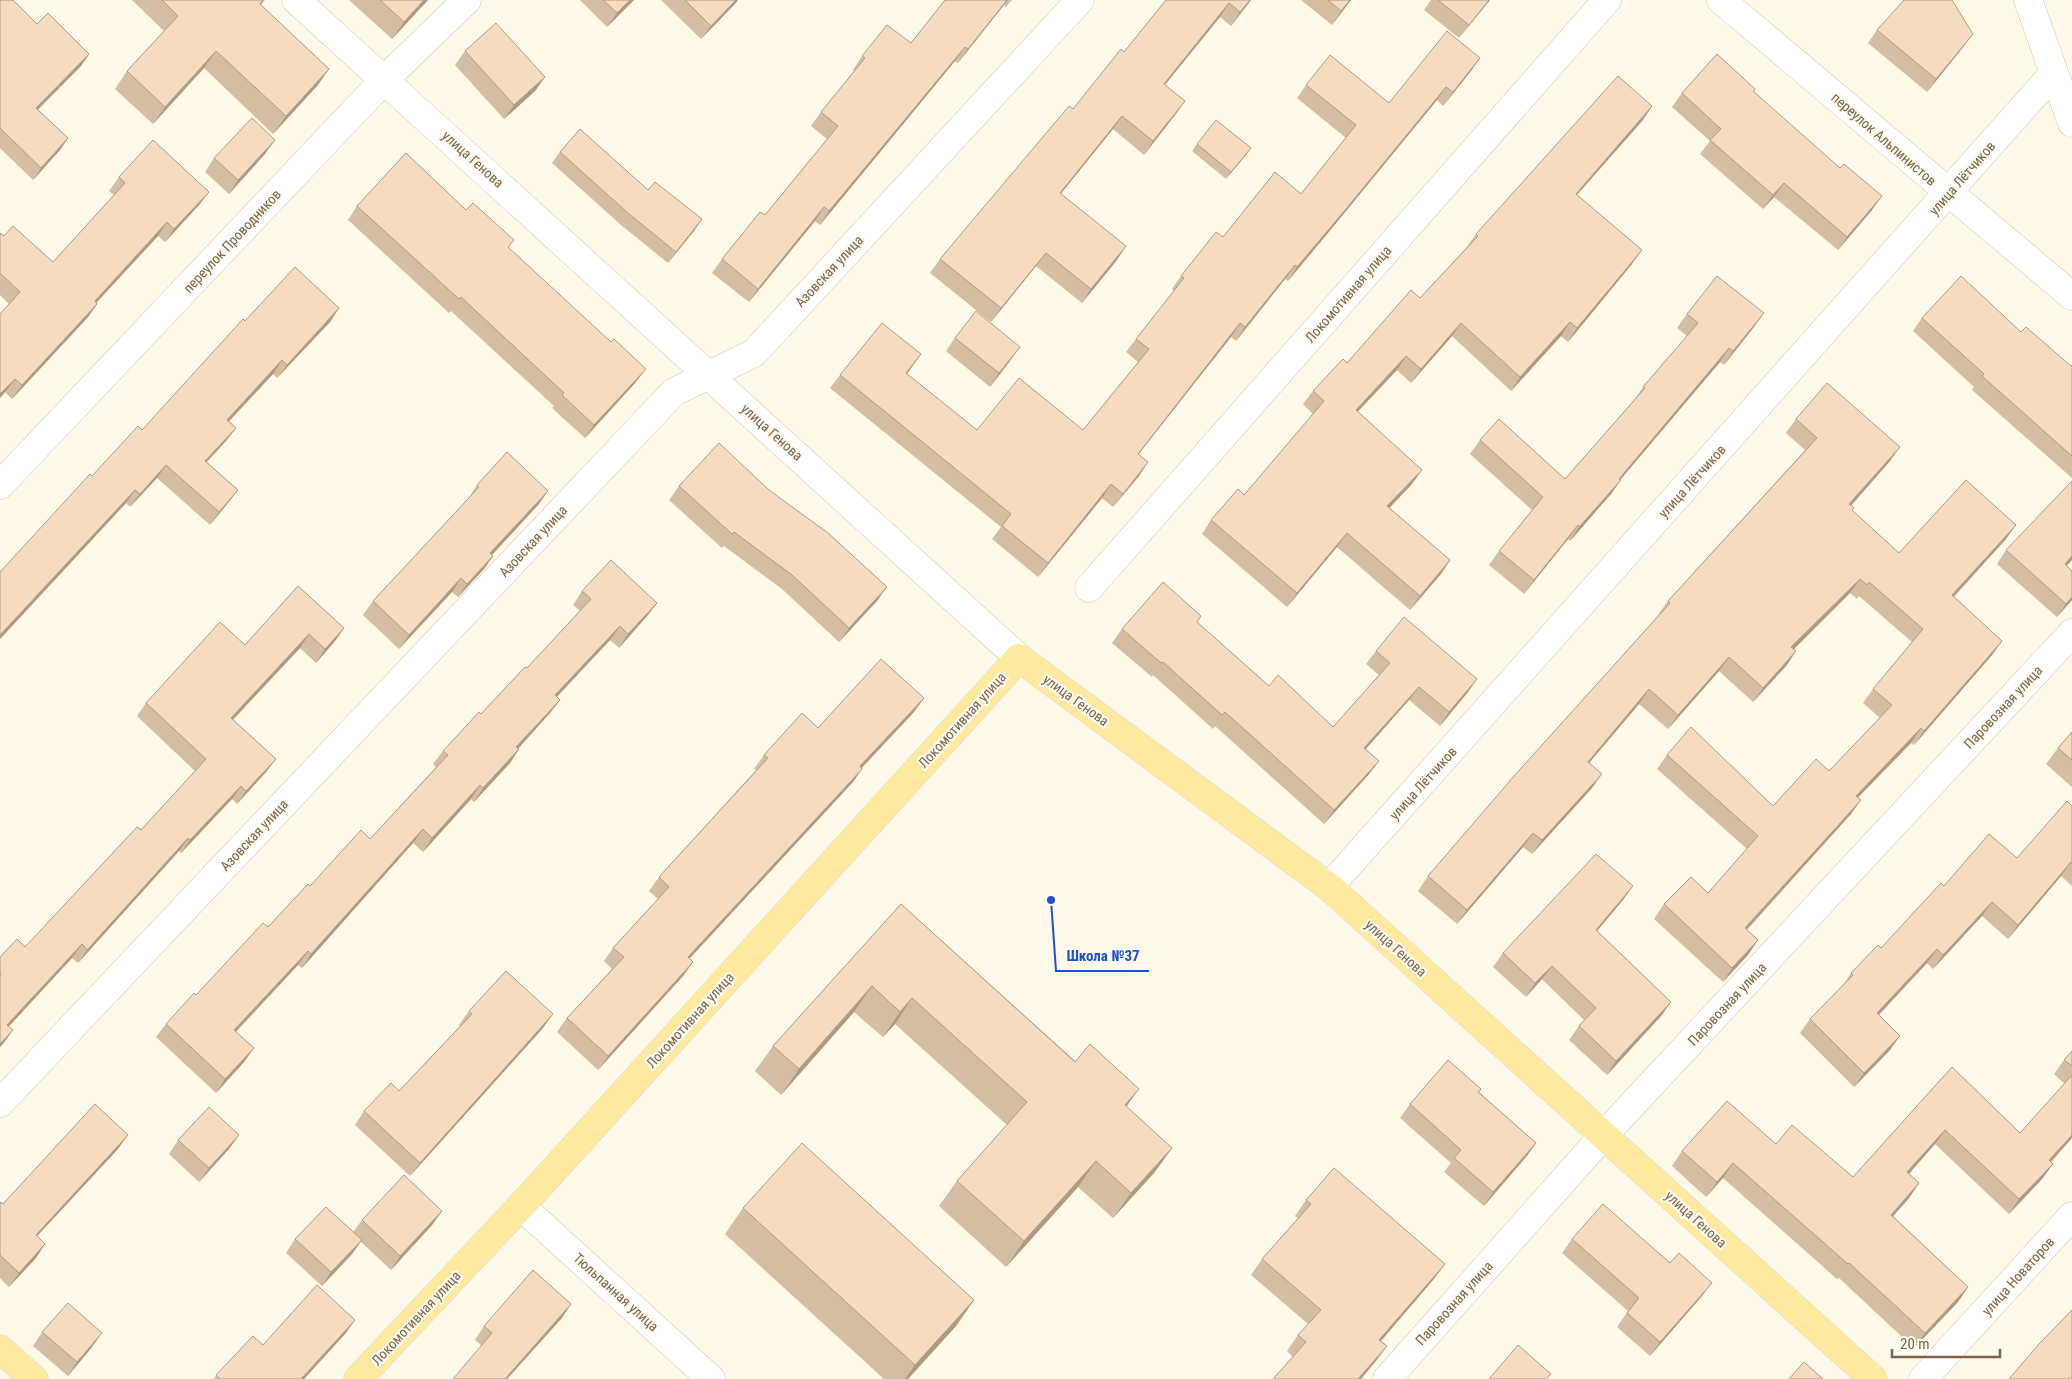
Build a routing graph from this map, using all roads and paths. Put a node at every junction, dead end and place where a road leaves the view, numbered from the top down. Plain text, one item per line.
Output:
1 (296, 0) edge
2 (467, 0) edge
3 (1080, 0) edge
4 (1607, 0) edge
5 (1721, 0) edge
6 (2028, 0) edge
7 (2054, 73) junction
8 (385, 79) junction
9 (2072, 123) edge
10 (1948, 194) junction
11 (2072, 296) edge
12 (709, 374) junction
13 (0, 485) edge
14 (1089, 588) dead end
15 (2072, 633) edge
16 (1019, 658) junction
17 (1329, 887) junction
18 (0, 1103) edge
19 (1603, 1136) junction
20 (521, 1206) junction
21 (2072, 1216) edge
22 (0, 1349) edge
23 (34, 1379) edge
24 (358, 1379) edge
25 (711, 1379) edge
26 (1387, 1379) edge
27 (1873, 1379) edge
28 (1923, 1379) edge

1 - 8 street, улица Генова
2 - 8 street, переулок Проводников
3 - 12 street, Азовская улица
4 - 14 street, Локомотивная улица
5 - 10 street, переулок Альпинистов
6 - 7 street
7 - 9 street
7 - 10 street, улица Лётчиков
8 - 12 street, улица Генова
8 - 13 street, переулок Проводников
10 - 11 street, переулок Альпинистов
10 - 17 street, улица Лётчиков
12 - 16 street, улица Генова
12 - 18 street, Азовская улица
15 - 19 street, Паровозная улица
16 - 17 main road, улица Генова
16 - 20 main road, Локомотивная улица
17 - 19 main road, улица Генова
19 - 26 street, Паровозная улица
19 - 27 main road, улица Генова
20 - 24 main road, Локомотивная улица
20 - 25 street, Тюльпанная улица
21 - 28 street, улица Новаторов
22 - 23 main road

